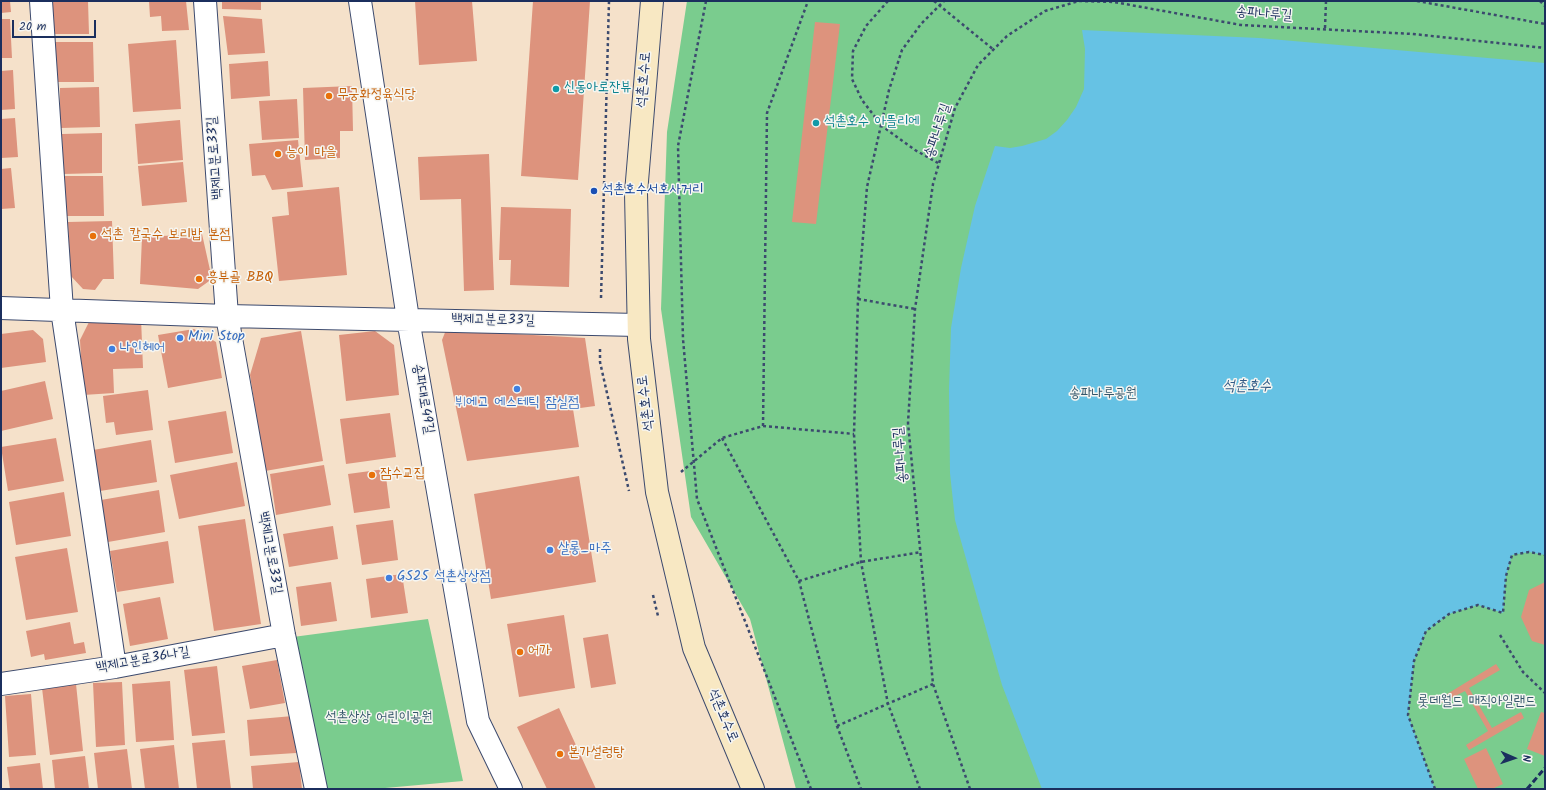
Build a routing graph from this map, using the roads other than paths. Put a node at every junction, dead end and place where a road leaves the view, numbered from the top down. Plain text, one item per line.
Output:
1 (41, 1) edge
2 (205, 1) edge
3 (360, 1) edge
4 (652, 1) edge
5 (1, 308) edge
6 (62, 310) junction
7 (227, 316) junction
8 (408, 319) junction
9 (638, 325) junction
10 (284, 635) junction
11 (115, 667) junction
12 (1, 684) edge
13 (316, 789) edge
14 (511, 789) edge
15 (753, 789) edge

1 - 6 street
2 - 7 street, 백제고분로33길
3 - 8 street, 송파대로49길
4 - 9 street, 석촌호수로
5 - 6 street, 백제고분로33길
6 - 7 street, 백제고분로33길
6 - 11 street
7 - 8 street, 백제고분로33길
7 - 10 street, 백제고분로33길
8 - 9 street, 백제고분로33길
8 - 14 street, 송파대로49길
9 - 15 street, 석촌호수로
10 - 11 street, 백제고분로36나길
10 - 13 street, 백제고분로33길
11 - 12 street, 백제고분로36나길

